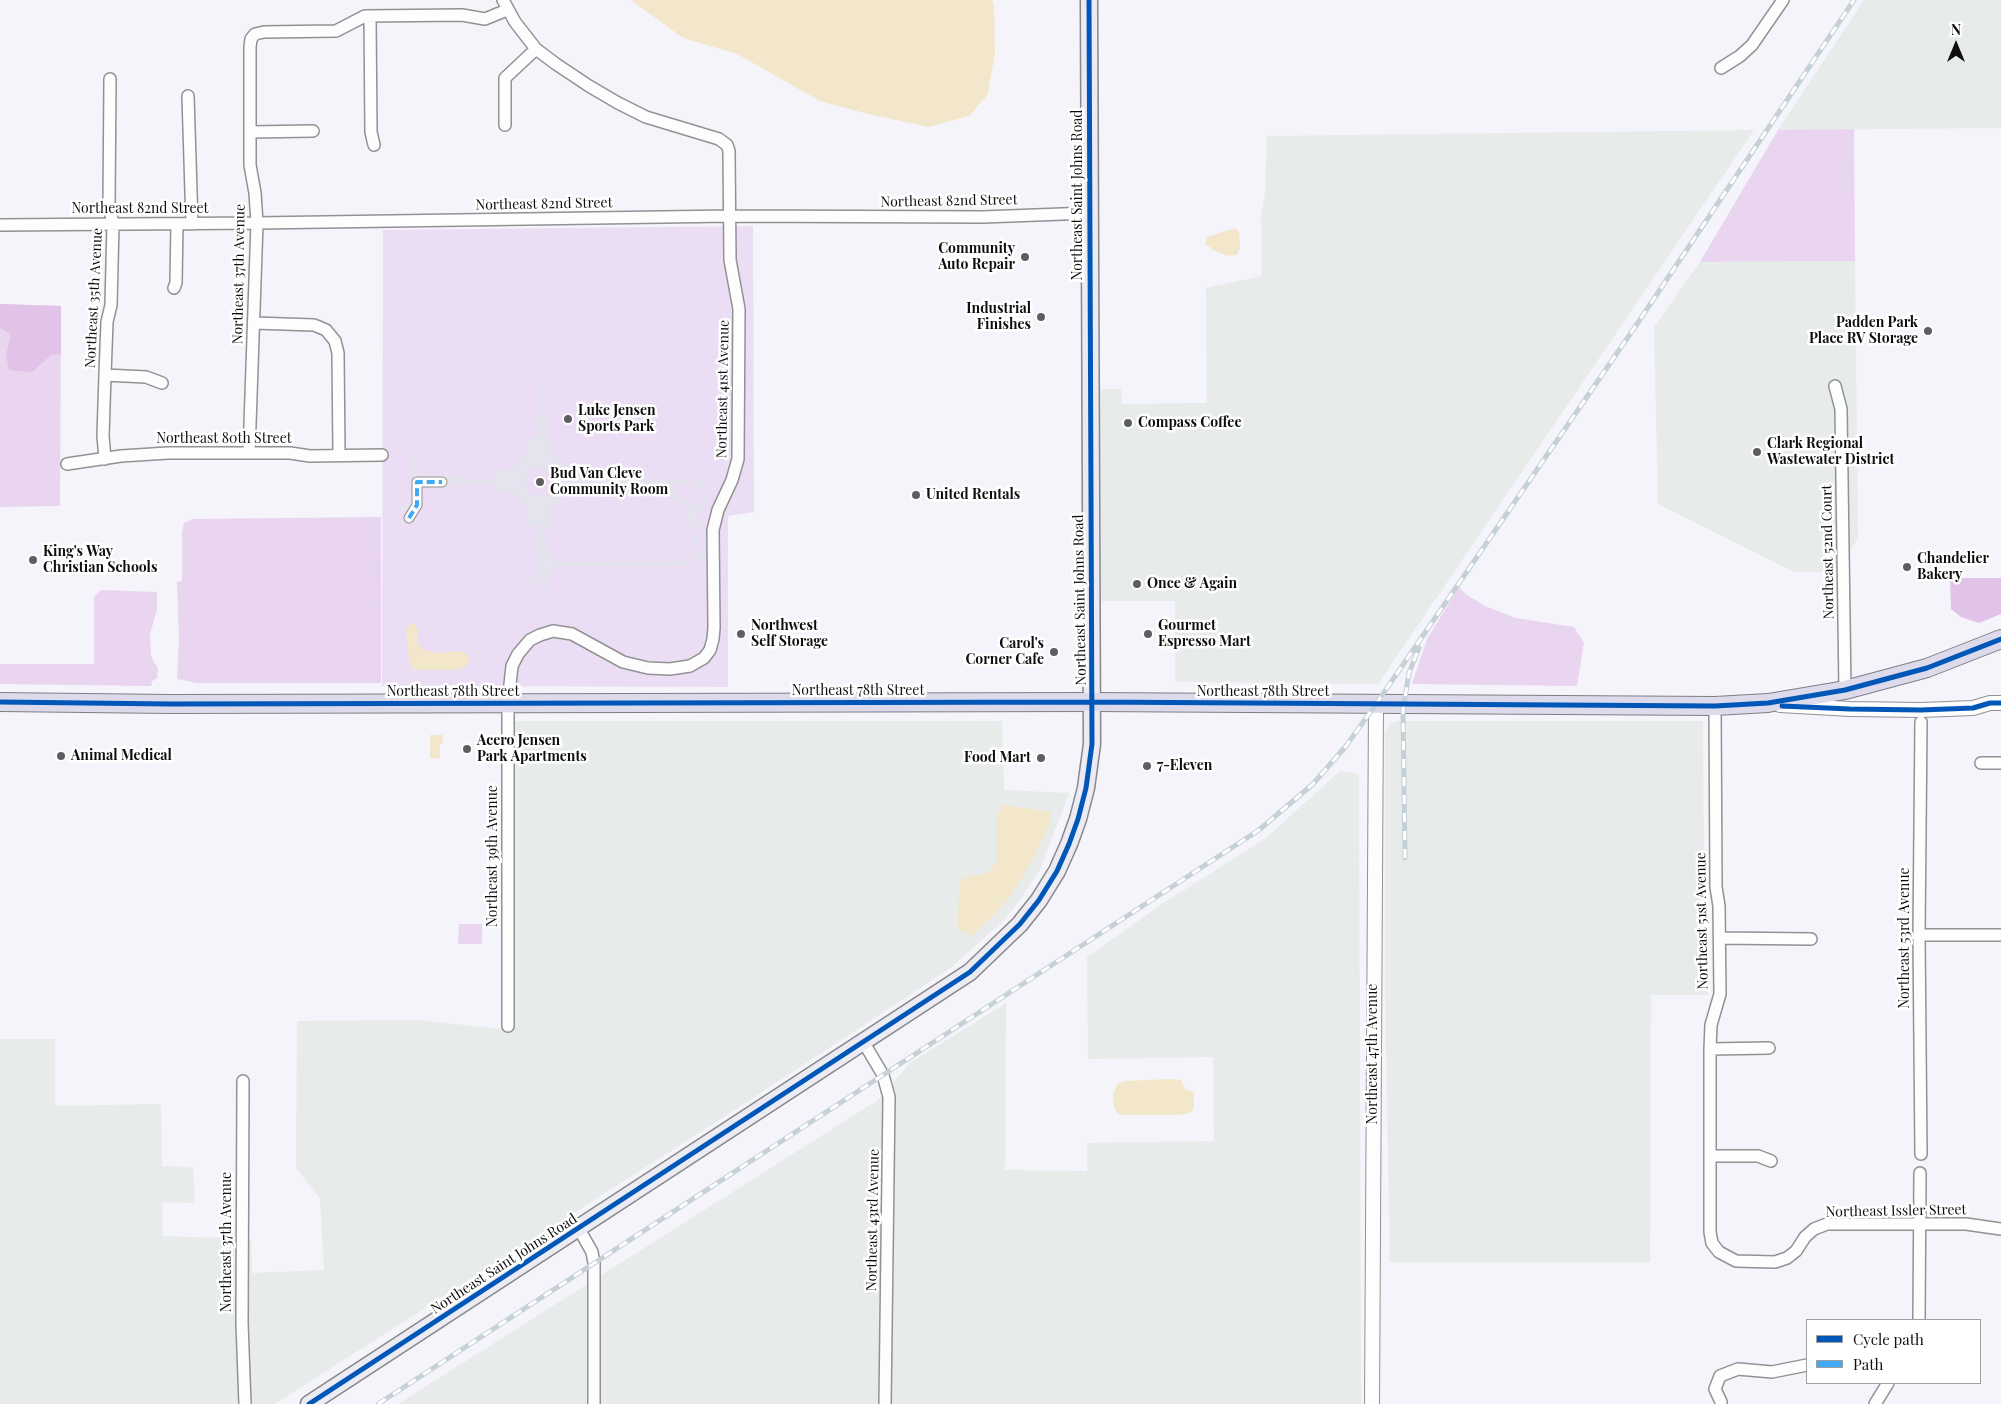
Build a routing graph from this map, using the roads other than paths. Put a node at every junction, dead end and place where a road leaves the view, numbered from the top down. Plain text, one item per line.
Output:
1 (1089, 0) edge
2 (1783, 0) edge
3 (505, 5) edge
4 (370, 16) junction
5 (536, 49) junction
6 (1721, 68) dead end
7 (110, 79) dead end
8 (188, 96) dead end
9 (505, 126) dead end
10 (313, 131) dead end
11 (250, 132) junction
12 (374, 145) dead end
13 (1089, 213) junction
14 (729, 216) junction
15 (113, 224) junction
16 (177, 224) junction
17 (192, 224) junction
18 (257, 224) junction
19 (0, 225) edge
20 (174, 288) dead end
21 (254, 323) junction
22 (105, 375) junction
23 (162, 383) dead end
24 (1835, 386) dead end
25 (249, 453) junction
26 (382, 455) dead end
27 (339, 456) junction
28 (105, 459) junction
29 (67, 464) dead end
30 (442, 482) dead end
31 (409, 518) dead end
32 (2001, 639) edge
33 (704, 658) joint
34 (1845, 690) junction
35 (0, 702) edge
36 (1092, 702) junction
37 (508, 703) junction
38 (1768, 703) junction
39 (1995, 703) edge
40 (1376, 704) junction
41 (1715, 706) junction
42 (1921, 722) dead end
43 (1981, 763) dead end
44 (2001, 763) edge
45 (1919, 935) junction
46 (2001, 935) edge
47 (1720, 938) junction
48 (1811, 939) dead end
49 (508, 1026) dead end
50 (864, 1043) junction
51 (1769, 1048) dead end
52 (1710, 1049) junction
53 (243, 1081) dead end
54 (1921, 1154) dead end
55 (1710, 1156) junction
56 (1771, 1162) dead end
57 (1920, 1173) dead end
58 (1921, 1224) junction
59 (579, 1229) junction
60 (2001, 1229) edge
61 (1719, 1252) joint
62 (1919, 1319) edge
63 (1806, 1365) edge
64 (1887, 1384) edge
65 (1721, 1402) dead end
66 (245, 1404) edge
67 (309, 1404) edge
68 (594, 1404) edge
69 (885, 1404) edge
70 (1372, 1404) edge
71 (1875, 1404) edge

1 - 13 main road, Northeast Saint Johns Road
2 - 6 street
3 - 4 street
3 - 5 street
4 - 11 street, Northeast 37th Avenue
4 - 12 street
5 - 9 street
5 - 14 street, Northeast 41st Avenue
7 - 15 street, Northeast 35th Avenue
8 - 17 street
10 - 11 street
11 - 18 street, Northeast 37th Avenue
13 - 14 street, Northeast 82nd Street
13 - 36 main road, Northeast Saint Johns Road
14 - 18 street, Northeast 82nd Street
14 - 33 street, Northeast 41st Avenue
15 - 16 street, Northeast 82nd Street
15 - 19 street, Northeast 82nd Street
15 - 22 street, Northeast 35th Avenue
16 - 17 street, Northeast 82nd Street
16 - 20 street
17 - 18 street, Northeast 82nd Street
18 - 21 street, Northeast 37th Avenue
21 - 25 street, Northeast 37th Avenue
21 - 27 street
22 - 23 street
22 - 28 street, Northeast 35th Avenue
24 - 34 street, Northeast 52nd Court
25 - 27 street, Northeast 80th Street
25 - 28 street, Northeast 80th Street
26 - 27 street, Northeast 80th Street
28 - 29 street, Northeast 80th Street
30 - 31 street
32 - 34 main road, Northeast 78th Street
33 - 37 street, Northeast 39th Avenue
34 - 38 main road, Northeast 78th Street
35 - 37 main road, Northeast 78th Street
36 - 37 main road, Northeast 78th Street
36 - 40 main road, Northeast 78th Street
36 - 50 main road, Northeast Saint Johns Road
37 - 49 street, Northeast 39th Avenue
38 - 39 street
38 - 41 main road, Northeast 78th Street
40 - 41 main road, Northeast 78th Street
40 - 70 street, Northeast 47th Avenue
41 - 47 street, Northeast 51st Avenue
42 - 45 street, Northeast 53rd Avenue
43 - 44 street
45 - 46 street
45 - 54 street, Northeast 53rd Avenue
47 - 48 street
47 - 52 street, Northeast 51st Avenue
50 - 59 main road, Northeast Saint Johns Road
50 - 69 street, Northeast 43rd Avenue
51 - 52 street
52 - 55 street, Northeast 51st Avenue
53 - 66 street, Northeast 37th Avenue
55 - 56 street
55 - 61 street, Northeast 51st Avenue
57 - 58 street
58 - 60 street, Northeast Issler Street
58 - 61 street, Northeast Issler Street
58 - 62 street
59 - 67 main road, Northeast Saint Johns Road
59 - 68 street
63 - 65 street
64 - 71 street

